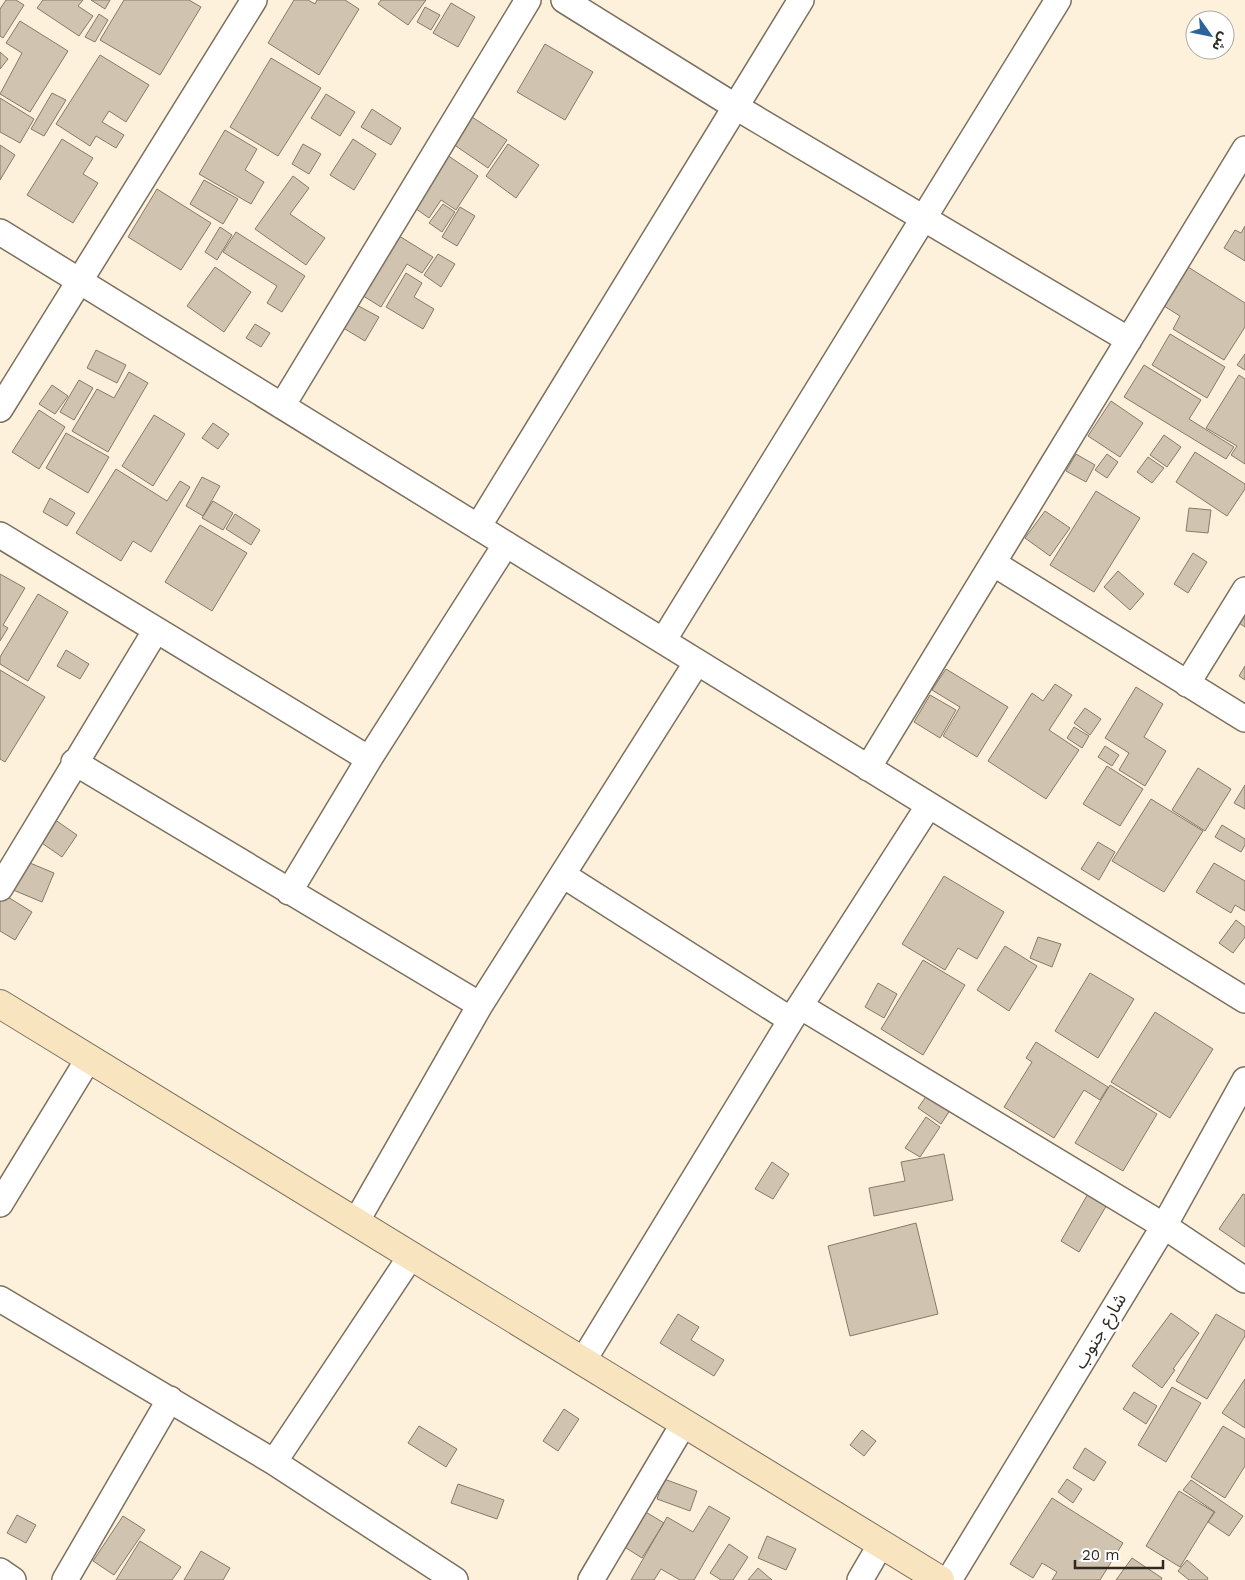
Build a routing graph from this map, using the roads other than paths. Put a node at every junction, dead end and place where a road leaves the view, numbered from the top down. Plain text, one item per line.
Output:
1 (254, 0) edge
2 (528, 0) edge
3 (564, 0) edge
4 (801, 0) edge
5 (1058, 0) edge
6 (736, 107) junction
7 (1245, 149) edge
8 (923, 218) junction
9 (0, 232) edge
10 (78, 281) junction
11 (1129, 340) junction
12 (282, 406) junction
13 (0, 409) edge
14 (478, 527) junction
15 (0, 536) edge
16 (506, 544) junction
17 (992, 563) junction
18 (1245, 590) edge
19 (156, 630) junction
20 (663, 641) junction
21 (697, 662) junction
22 (1187, 684) junction
23 (1245, 719) edge
24 (369, 759) junction
25 (74, 762) junction
26 (868, 768) junction
27 (928, 805) junction
28 (563, 875) junction
29 (0, 888) edge
30 (289, 892) junction
31 (1245, 1000) edge
32 (0, 1004) edge
33 (480, 1005) junction
34 (796, 1013) junction
35 (89, 1058) junction
36 (1245, 1080) edge
37 (0, 1204) edge
38 (356, 1222) junction
39 (1164, 1226) junction
40 (411, 1256) junction
41 (1245, 1280) edge
42 (0, 1299) edge
43 (583, 1362) junction
44 (170, 1399) junction
45 (684, 1423) junction
46 (274, 1462) junction
47 (882, 1544) junction
48 (0, 1571) edge
49 (13, 1580) edge
50 (65, 1580) edge
51 (455, 1580) edge
52 (591, 1580) edge
53 (860, 1580) edge
54 (940, 1580) edge
55 (949, 1580) edge

1 - 10 street
2 - 12 street
3 - 6 street
4 - 6 street
5 - 8 street
6 - 8 street
6 - 14 street
7 - 11 street
8 - 11 street
8 - 20 street
9 - 10 street
10 - 12 street
10 - 13 street
11 - 17 street
12 - 14 street
14 - 16 street
15 - 19 street
16 - 20 street
16 - 24 street
17 - 22 street
17 - 26 street
18 - 22 street
19 - 24 street
19 - 25 street
20 - 21 street
21 - 26 street
21 - 28 street
22 - 23 street
24 - 30 street
25 - 29 street
25 - 30 street
26 - 27 street
27 - 31 street
27 - 34 street
28 - 33 street
28 - 34 street
30 - 33 street
32 - 35 street
33 - 38 street
34 - 39 street
34 - 43 street
35 - 37 street
35 - 38 street
36 - 39 street, شارع جنوب
38 - 40 street
39 - 41 street
39 - 55 street, شارع جنوب
40 - 43 street
40 - 46 street
42 - 44 street
43 - 45 street
44 - 46 street
44 - 50 street
45 - 47 street
45 - 52 street
46 - 51 street
47 - 53 street
47 - 54 street
48 - 49 street

